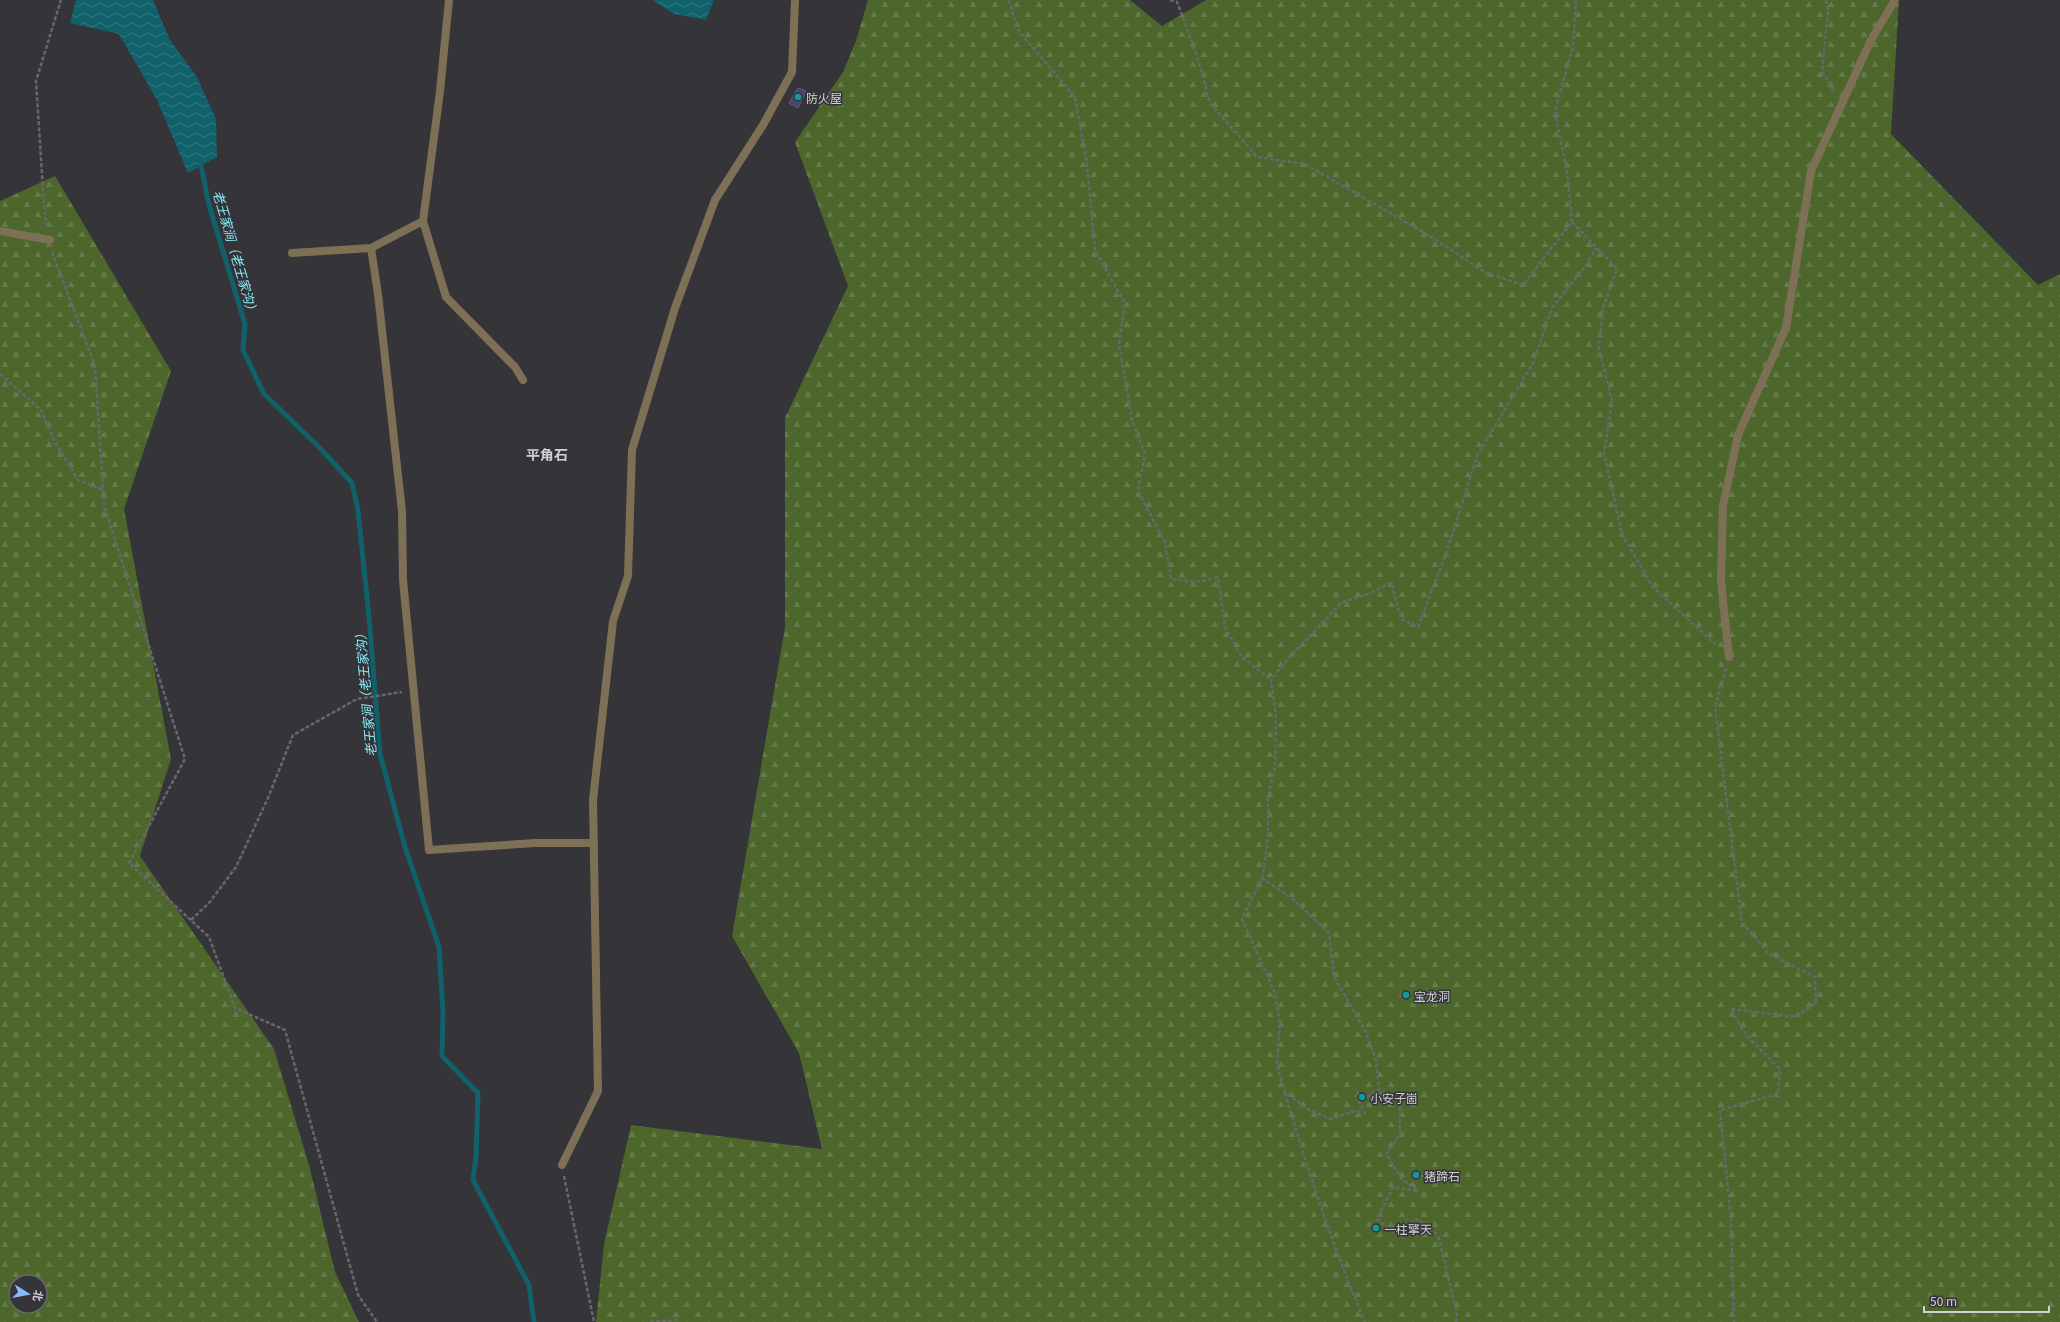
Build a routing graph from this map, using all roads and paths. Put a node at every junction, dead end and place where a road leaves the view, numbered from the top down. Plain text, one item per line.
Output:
1 (61, 0) edge
2 (450, 0) edge
3 (795, 0) edge
4 (1008, 0) edge
5 (1170, 0) edge
6 (1576, 0) edge
7 (1826, 0) edge
8 (1895, 0) edge
9 (1841, 105) junction
10 (423, 221) junction
11 (1572, 222) junction
12 (0, 231) edge
13 (50, 240) junction
14 (1596, 247) junction
15 (371, 248) junction
16 (292, 252) dead end
17 (0, 374) edge
18 (523, 380) dead end
19 (103, 490) junction
20 (1729, 658) junction
21 (1271, 680) junction
22 (414, 690) junction
23 (594, 843) junction
24 (1262, 878) junction
25 (191, 920) junction
26 (1379, 1089) junction
27 (1285, 1092) junction
28 (562, 1164) joint
29 (377, 1322) edge
30 (594, 1322) edge
31 (650, 1322) edge
32 (679, 1322) edge
33 (1365, 1322) edge
34 (1456, 1322) edge
35 (1734, 1322) edge

1 - 13 path
2 - 10 street
3 - 23 street
4 - 21 path
5 - 11 path
6 - 11 path
7 - 9 path
8 - 9 street
9 - 20 street
10 - 15 street
10 - 18 street
11 - 14 path
12 - 13 street
13 - 19 path
14 - 20 path
14 - 21 path
15 - 16 street
15 - 22 street
17 - 19 path
19 - 25 path
20 - 35 path
21 - 24 path
22 - 23 street
22 - 25 path
23 - 28 street
24 - 26 path
24 - 27 path
25 - 29 path
26 - 27 path
26 - 34 path
27 - 33 path
28 - 30 path
31 - 32 path

